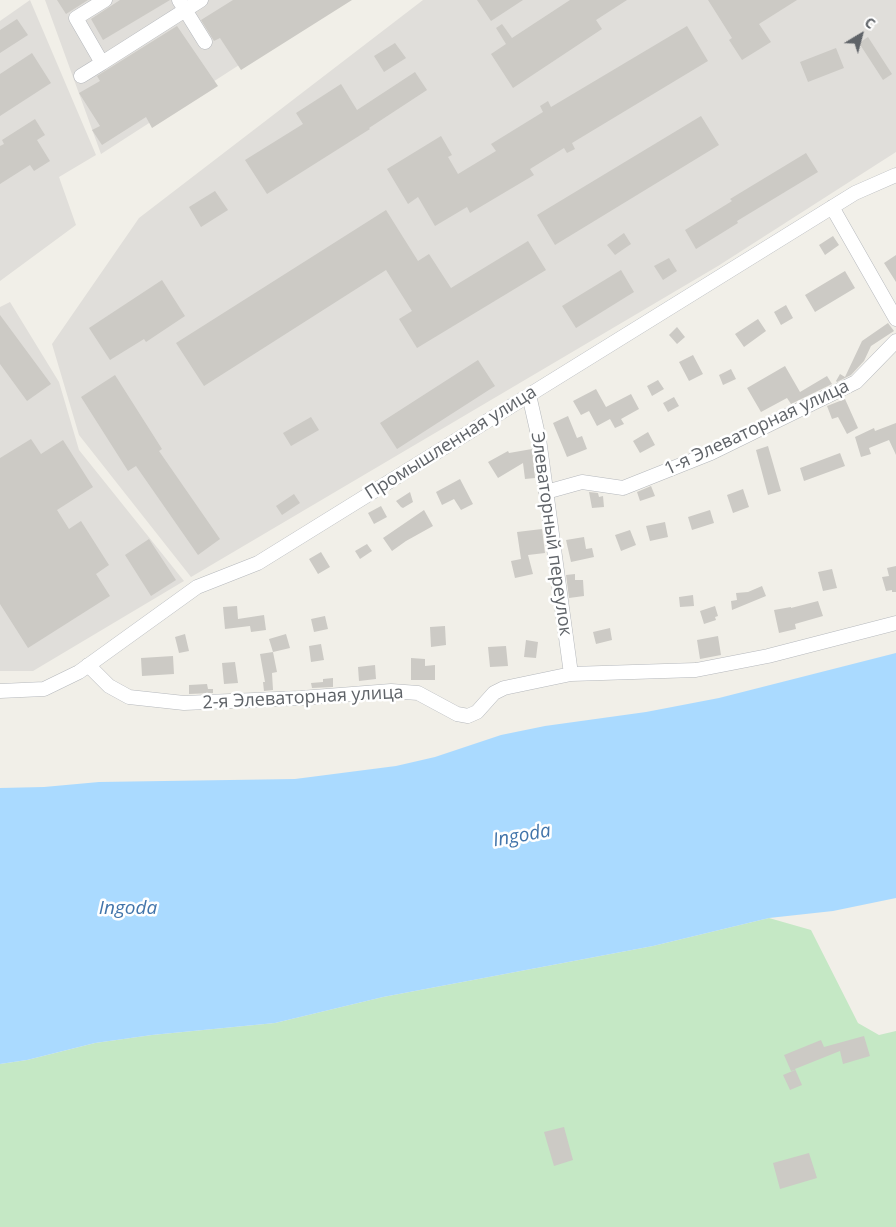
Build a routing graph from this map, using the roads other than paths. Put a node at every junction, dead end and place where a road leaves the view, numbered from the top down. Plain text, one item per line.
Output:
1 (105, 0) edge
2 (201, 0) edge
3 (182, 5) edge
4 (205, 42) dead end
5 (102, 63) junction
6 (81, 76) dead end
7 (896, 174) edge
8 (832, 207) junction
9 (896, 319) edge
10 (896, 342) edge
11 (529, 395) junction
12 (546, 492) junction
13 (896, 623) edge
14 (88, 665) junction
15 (571, 674) junction
16 (0, 690) edge

1 - 5 street
2 - 3 street
3 - 4 street
3 - 5 street
5 - 6 street
7 - 8 street, Промышленная улица
8 - 9 street
8 - 11 street, Промышленная улица
10 - 12 street, 1-я Элеваторная улица
11 - 12 street, Элеваторный переулок
11 - 14 street, Промышленная улица
12 - 15 street, Элеваторный переулок
13 - 15 street, 2-я Элеваторная улица
14 - 15 street, 2-я Элеваторная улица
14 - 16 street, Промышленная улица

